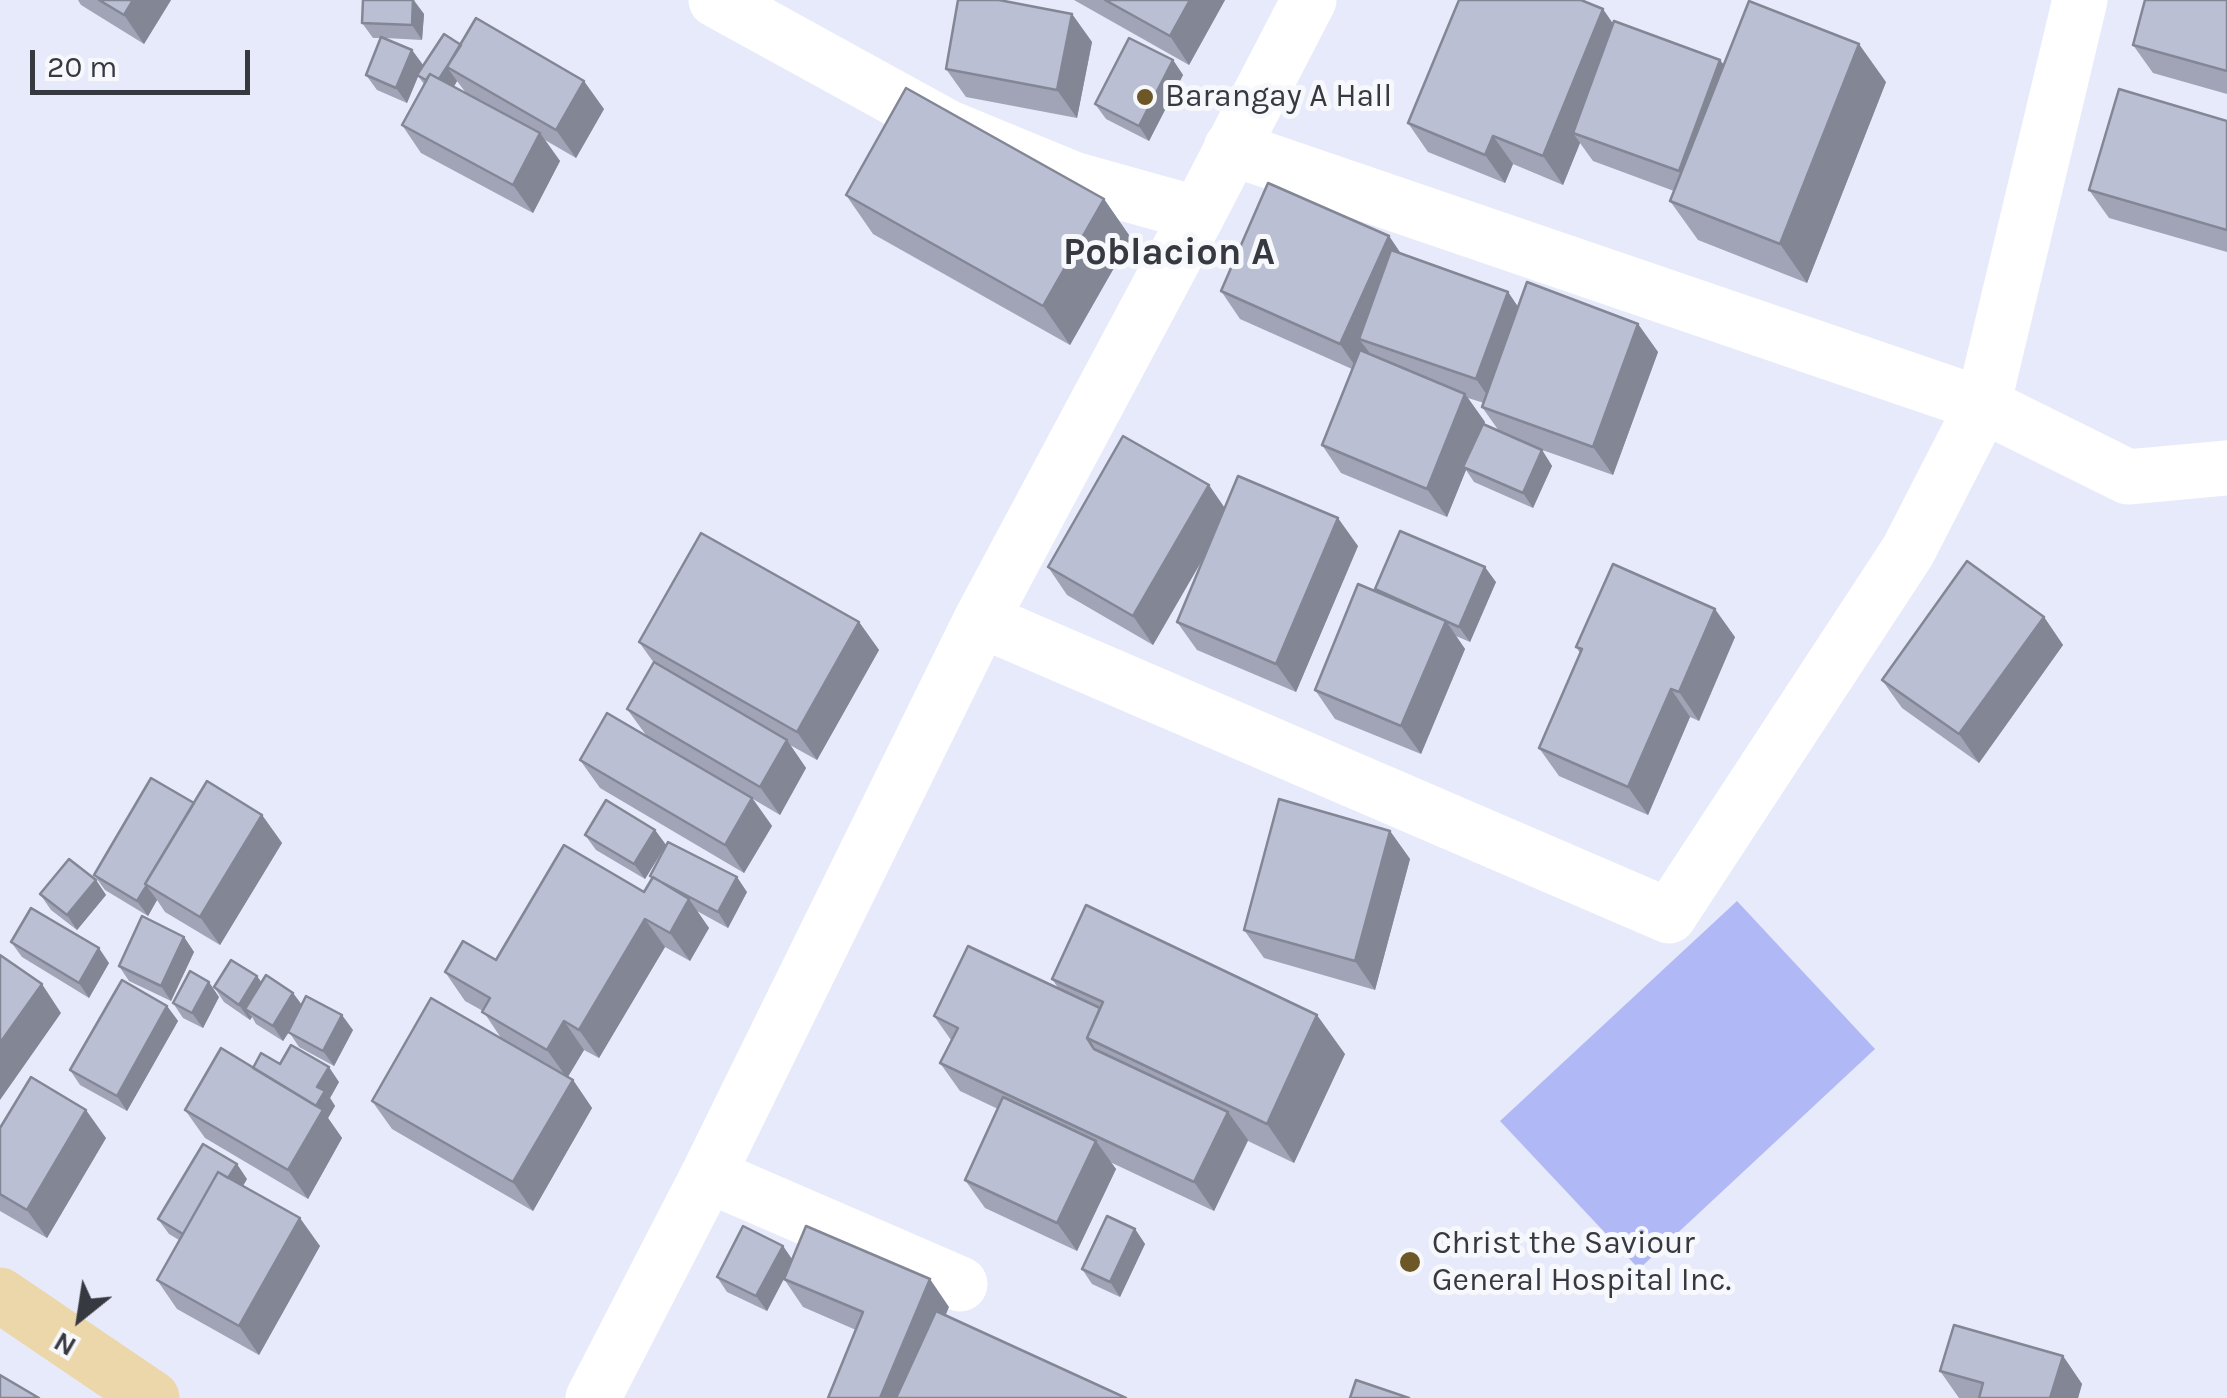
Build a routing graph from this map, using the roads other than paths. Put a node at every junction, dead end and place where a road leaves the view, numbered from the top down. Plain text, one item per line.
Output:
1 (716, 0) edge
2 (1308, 0) edge
3 (2080, 0) edge
4 (1231, 148) junction
5 (1198, 214) junction
6 (1984, 405) junction
7 (2227, 468) edge
8 (982, 620) junction
9 (708, 1175) junction
10 (960, 1284) dead end
11 (0, 1296) edge
12 (152, 1398) edge
13 (593, 1398) edge

1 - 5 street
2 - 4 street
3 - 6 street
4 - 5 street
4 - 6 street
5 - 8 street
6 - 7 street
6 - 8 street
8 - 9 street
9 - 10 street
9 - 13 street
11 - 12 main road

